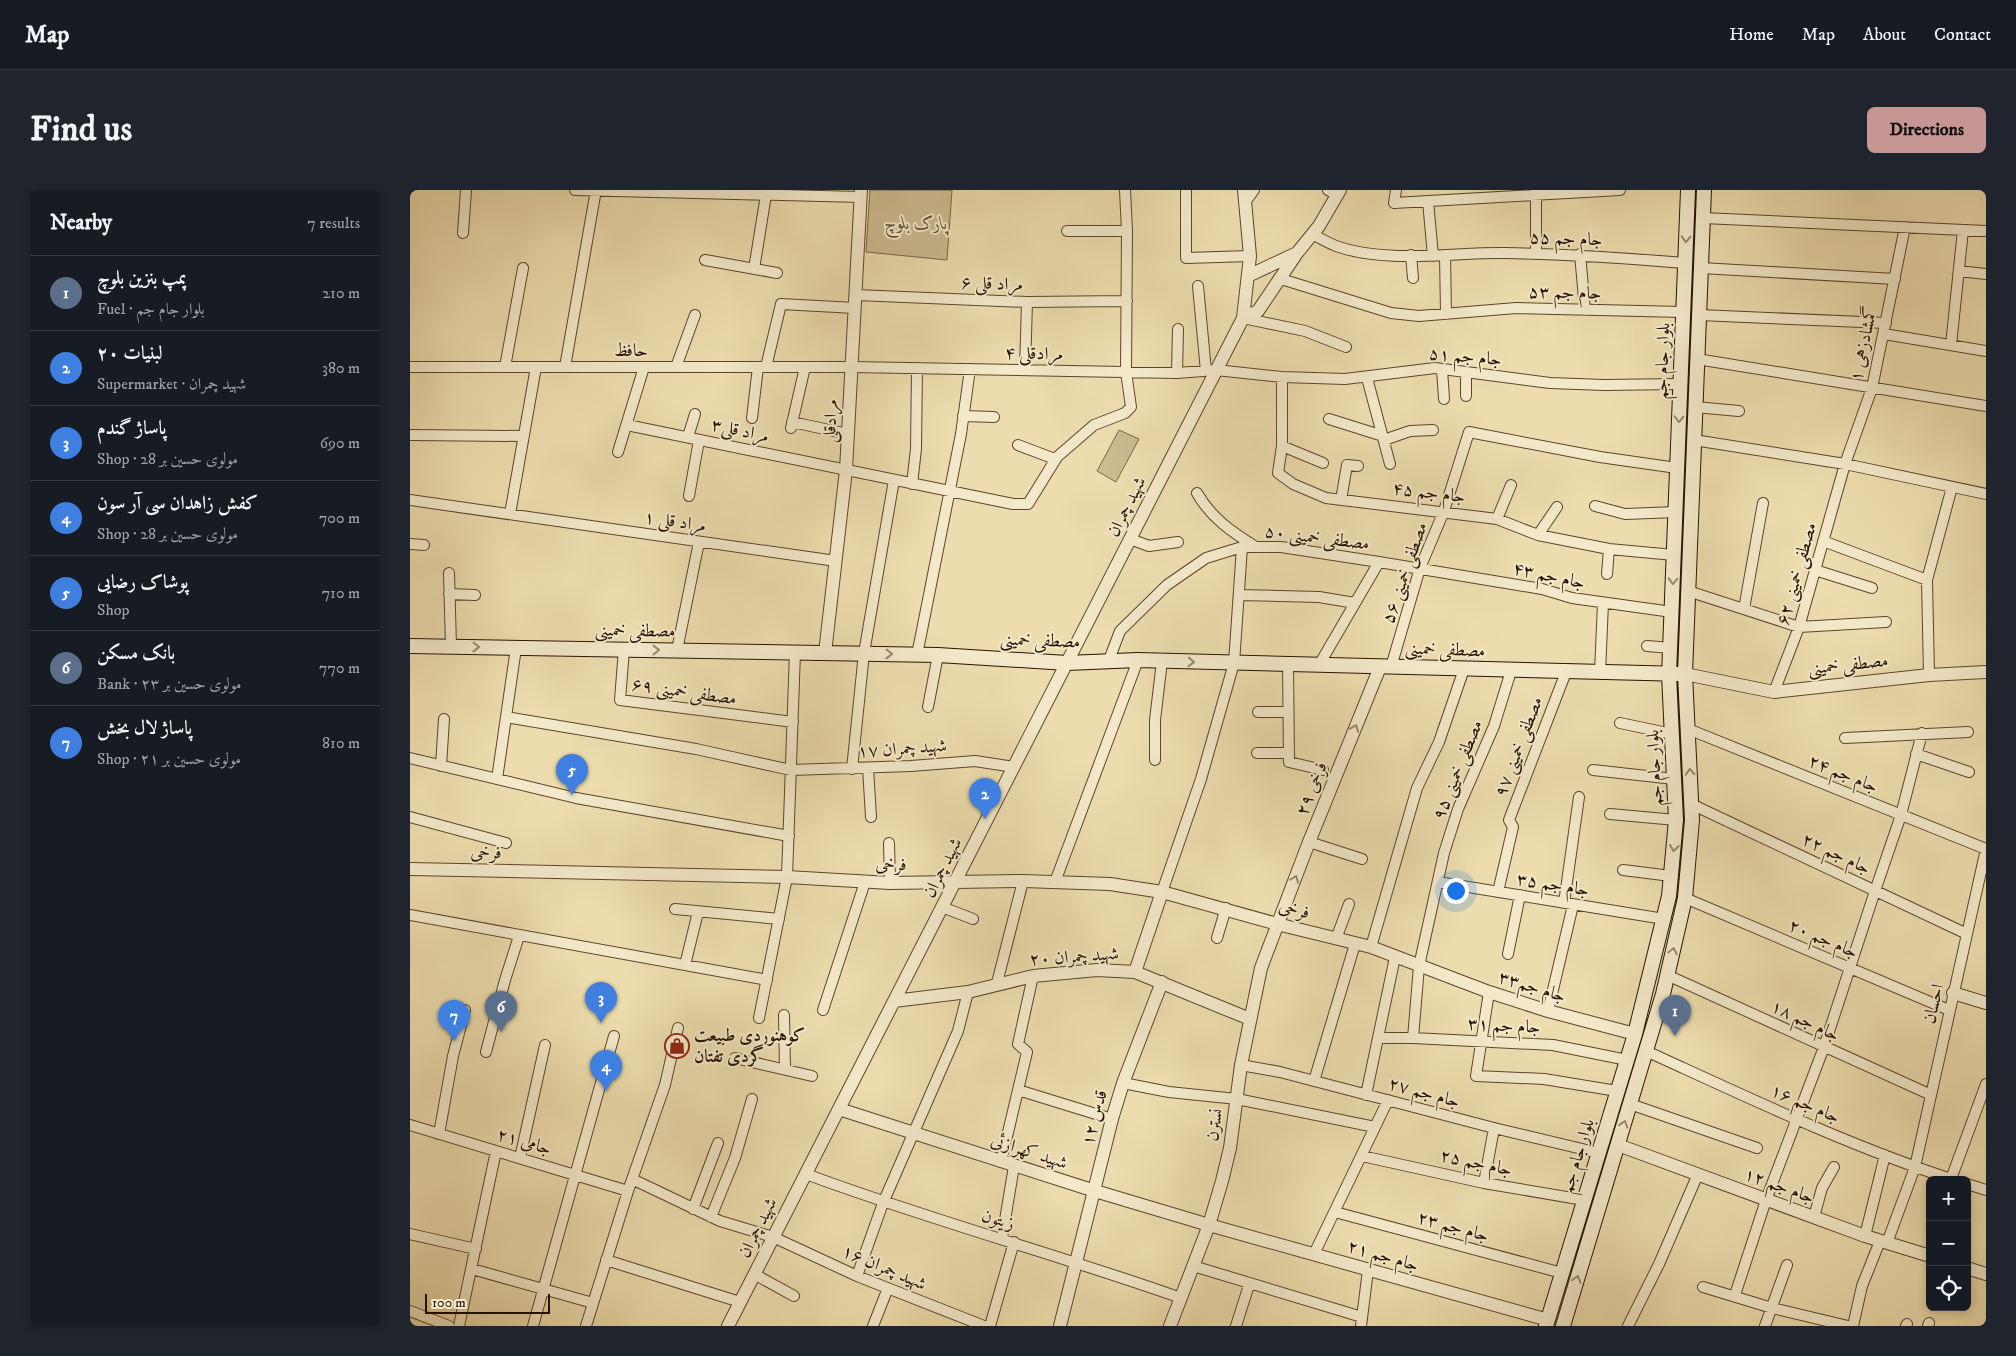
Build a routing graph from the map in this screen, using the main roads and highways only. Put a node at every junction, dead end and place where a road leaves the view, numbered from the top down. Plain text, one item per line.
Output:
1 (1688, 190) edge
2 (1704, 190) edge
3 (410, 646) edge
4 (1685, 674) junction
5 (1670, 675) junction
6 (1669, 896) junction
7 (1684, 898) junction
8 (1547, 1323) edge
9 (1566, 1325) edge

1 -> 5 main road, بلوار جام جم
2 - 4 main road, بلوار جام جم
3 -> 5 main road, مصطفی خمینی
4 - 5 main road, مصطفی خمینی
7 -> 4 main road, بلوار جام جم
5 -> 6 main road, بلوار جام جم
6 - 7 main road
6 - 8 main road, بلوار جام جم
9 -> 7 main road, بلوار جام جم
8 - 9 main road

